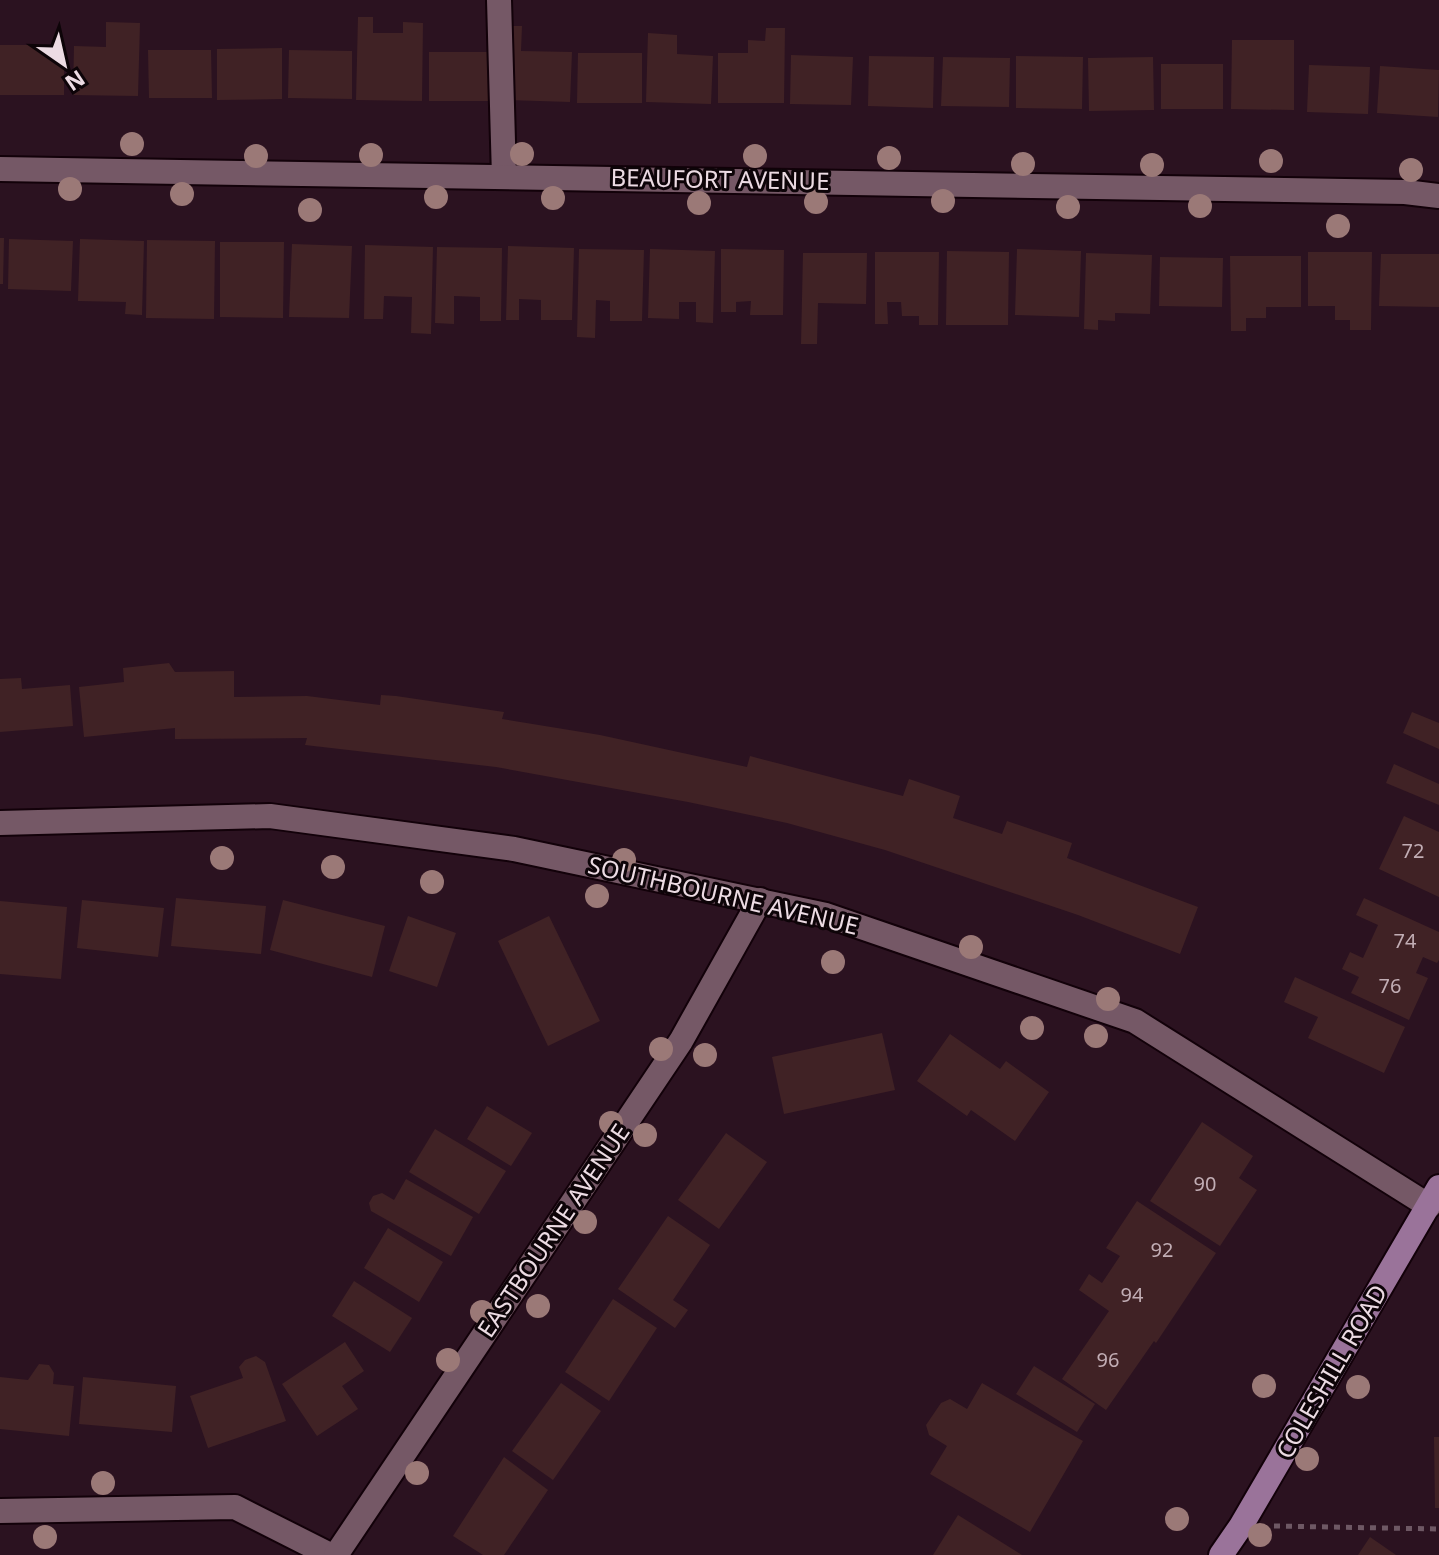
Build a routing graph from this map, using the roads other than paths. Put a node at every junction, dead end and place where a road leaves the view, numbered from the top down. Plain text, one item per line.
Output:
1 (499, 0) edge
2 (0, 169) edge
3 (504, 177) junction
4 (1439, 196) edge
5 (0, 823) edge
6 (760, 900) junction
7 (1434, 1196) edge
8 (0, 1511) edge
9 (333, 1555) edge
10 (1221, 1555) edge

1 - 3 street
2 - 3 street, BEAUFORT AVENUE
3 - 4 street, BEAUFORT AVENUE
5 - 6 street, SOUTHBOURNE AVENUE
6 - 7 street, SOUTHBOURNE AVENUE
6 - 9 street, EASTBOURNE AVENUE
7 - 10 main road, COLESHILL ROAD
8 - 9 street

